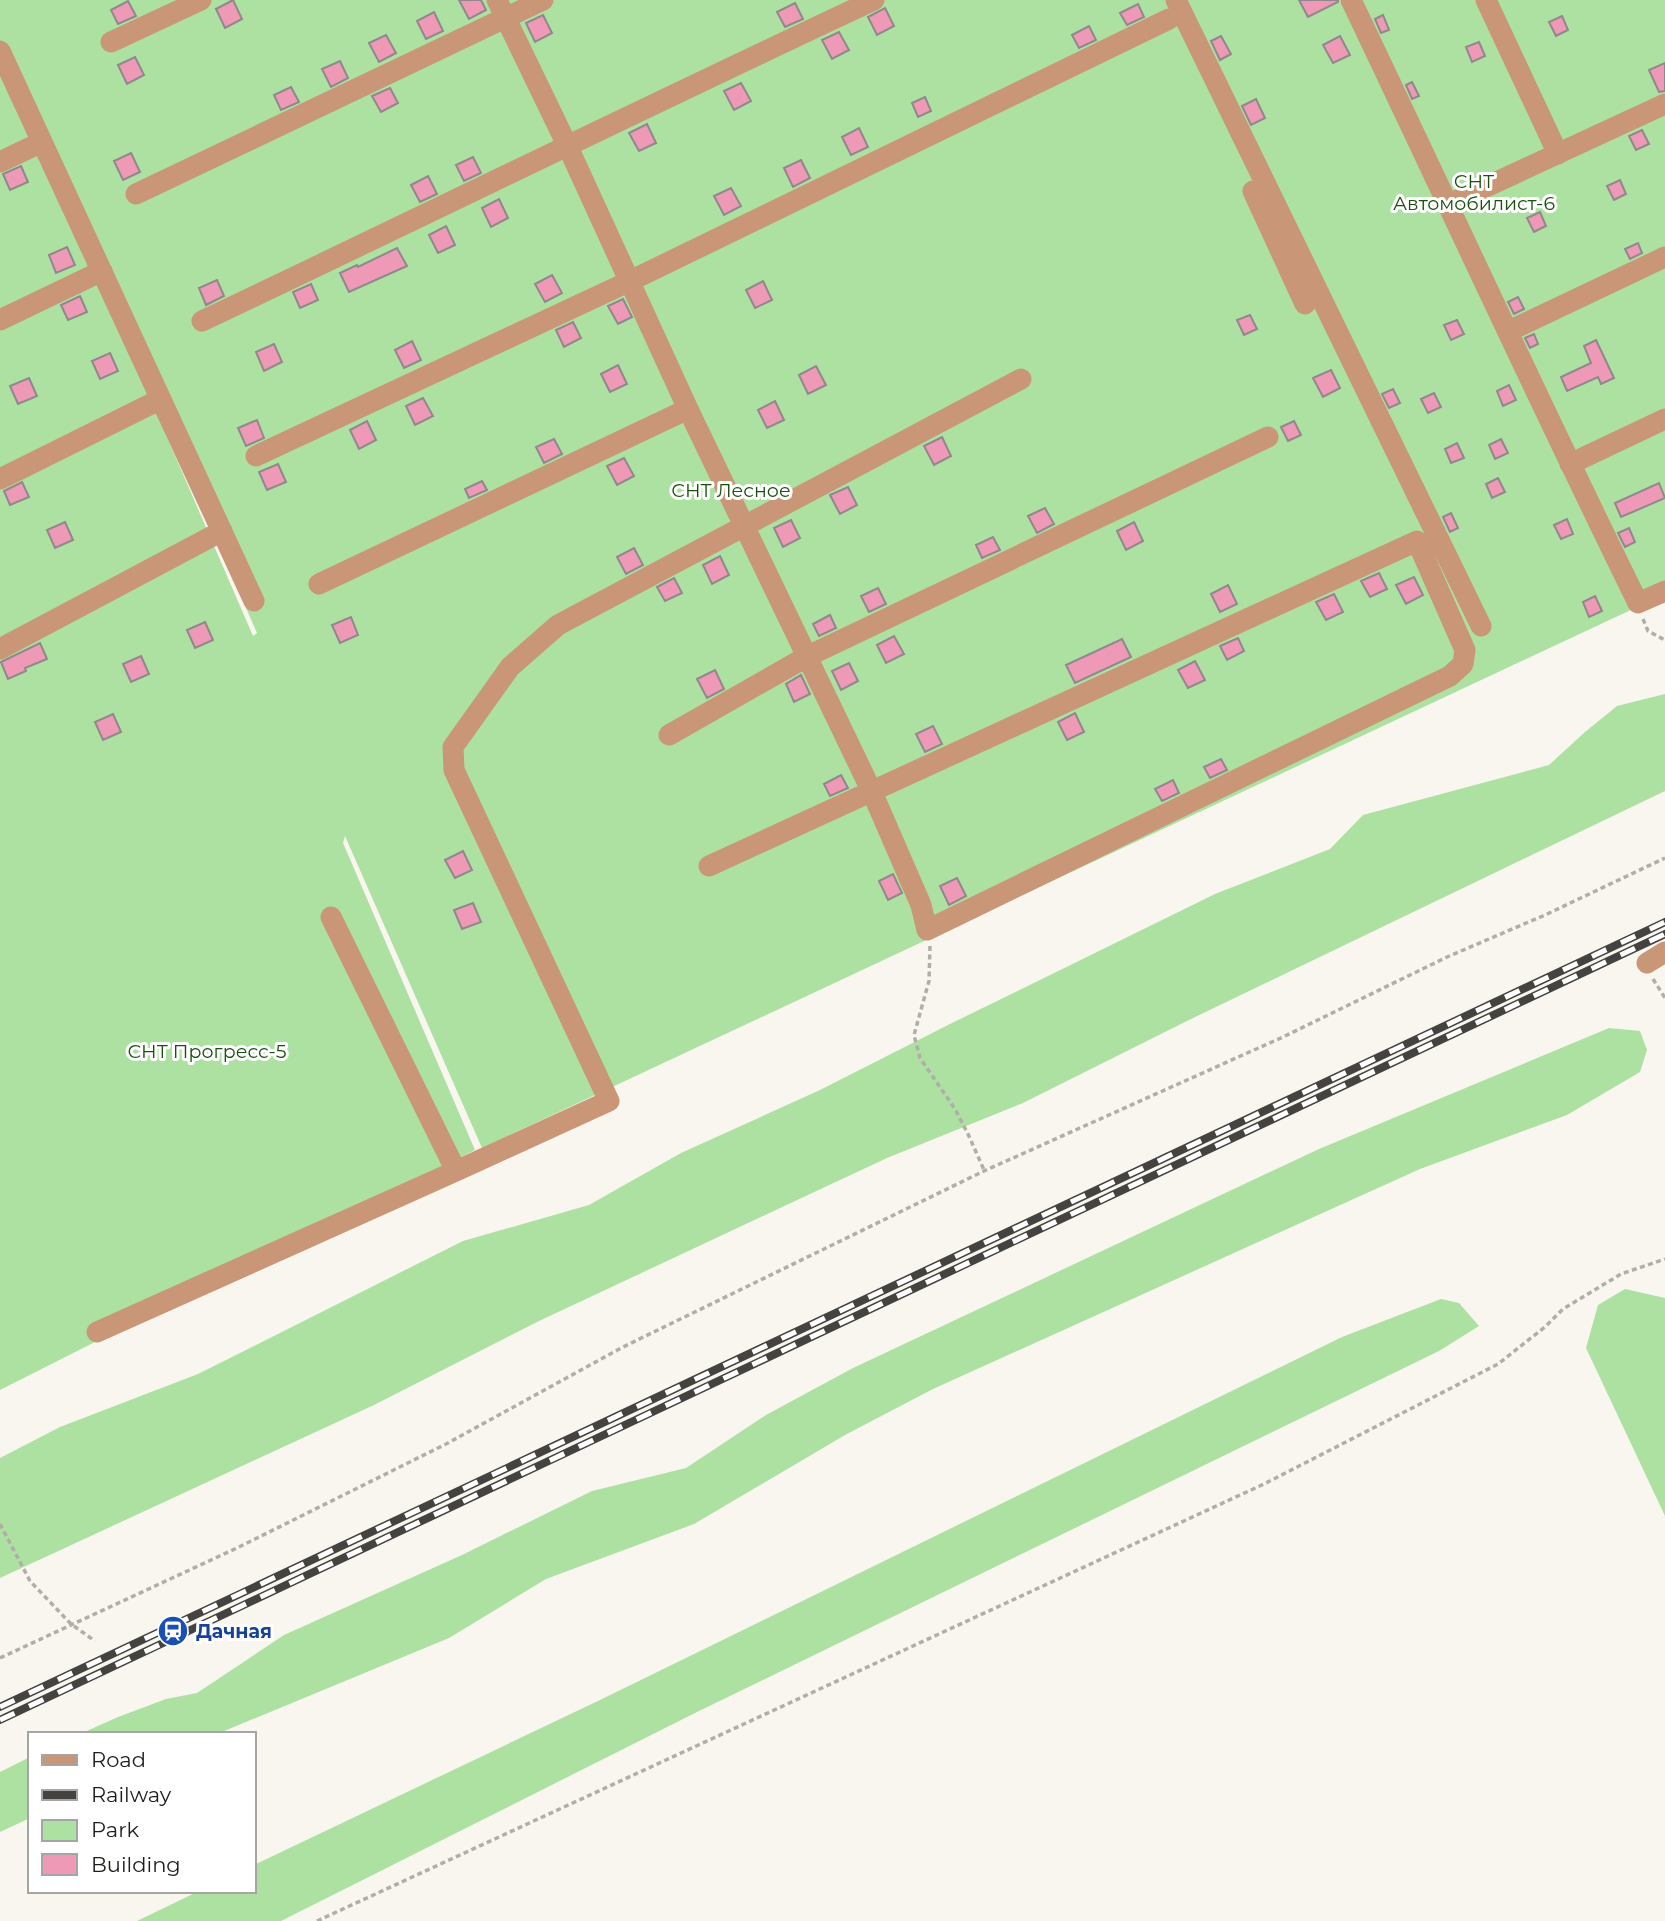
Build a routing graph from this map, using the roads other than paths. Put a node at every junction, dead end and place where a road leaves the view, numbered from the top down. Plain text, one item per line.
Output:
1 (201, 0) edge
2 (543, 0) edge
3 (874, 0) edge
4 (1351, 0) edge
5 (1486, 0) edge
6 (1168, 6) edge
7 (501, 9) edge
8 (111, 42) dead end
9 (0, 51) edge
10 (1665, 104) edge
11 (42, 142) junction
12 (568, 147) junction
13 (1558, 154) junction
14 (0, 162) edge
15 (136, 194) dead end
16 (1449, 204) junction
17 (1665, 257) edge
18 (102, 271) junction
19 (630, 281) junction
20 (1305, 304) dead end
21 (0, 320) edge
22 (202, 321) dead end
23 (1509, 331) junction
24 (1021, 379) dead end
25 (161, 399) junction
26 (688, 409) junction
27 (1665, 419) edge
28 (1268, 437) dead end
29 (256, 456) dead end
30 (1570, 464) junction
31 (0, 479) edge
32 (745, 525) junction
33 (222, 531) junction
34 (319, 584) dead end
35 (1665, 590) edge
36 (254, 601) dead end
37 (1481, 626) dead end
38 (0, 649) edge
39 (808, 656) junction
40 (669, 735) dead end
41 (872, 792) junction
42 (709, 866) dead end
43 (331, 917) dead end
44 (456, 1171) junction
45 (97, 1332) dead end

1 - 8 street
2 - 7 street
3 - 12 street
4 - 16 street
5 - 13 street
6 - 19 street
6 - 20 street
6 - 37 street
7 - 12 street
7 - 15 street
9 - 11 street
10 - 13 street
11 - 14 street
11 - 18 street
12 - 19 street
12 - 22 street
13 - 16 street
16 - 23 street
17 - 23 street
18 - 21 street
18 - 25 street
19 - 26 street
19 - 29 street
23 - 30 street
24 - 32 street
25 - 31 street
25 - 33 street
26 - 32 street
26 - 34 street
27 - 30 street
28 - 39 street
30 - 35 street
32 - 39 street
32 - 44 street
33 - 36 street
33 - 38 street
39 - 40 street
39 - 41 street
41 - 41 street
41 - 42 street
43 - 44 street
44 - 45 street

